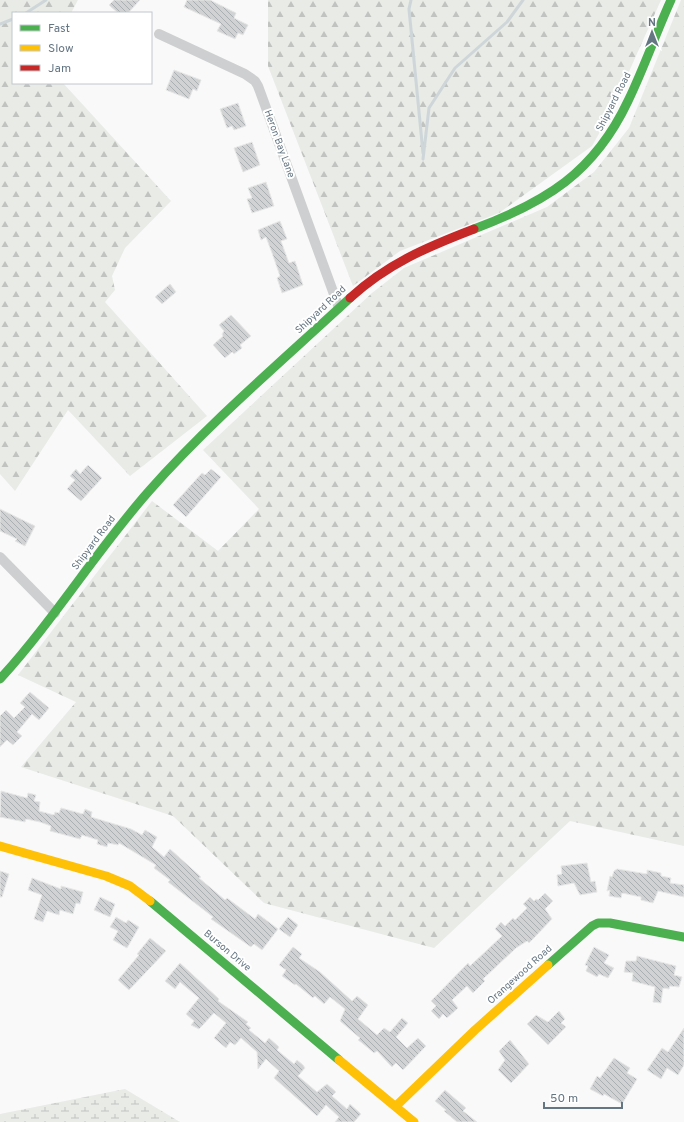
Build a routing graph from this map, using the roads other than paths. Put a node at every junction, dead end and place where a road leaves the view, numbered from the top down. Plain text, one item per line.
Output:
1 (672, 0) edge
2 (159, 34) dead end
3 (339, 308) junction
4 (0, 557) edge
5 (55, 613) junction
6 (0, 679) edge
7 (0, 846) edge
8 (684, 937) edge
9 (396, 1106) junction
10 (414, 1122) edge

1 - 3 street, Shipyard Road
2 - 3 street, Heron Bay Lane
3 - 5 street, Shipyard Road
4 - 5 street
5 - 6 street, Shipyard Road
7 - 9 street, Burson Drive
8 - 9 street, Orangewood Road
9 - 10 street, Burson Drive

